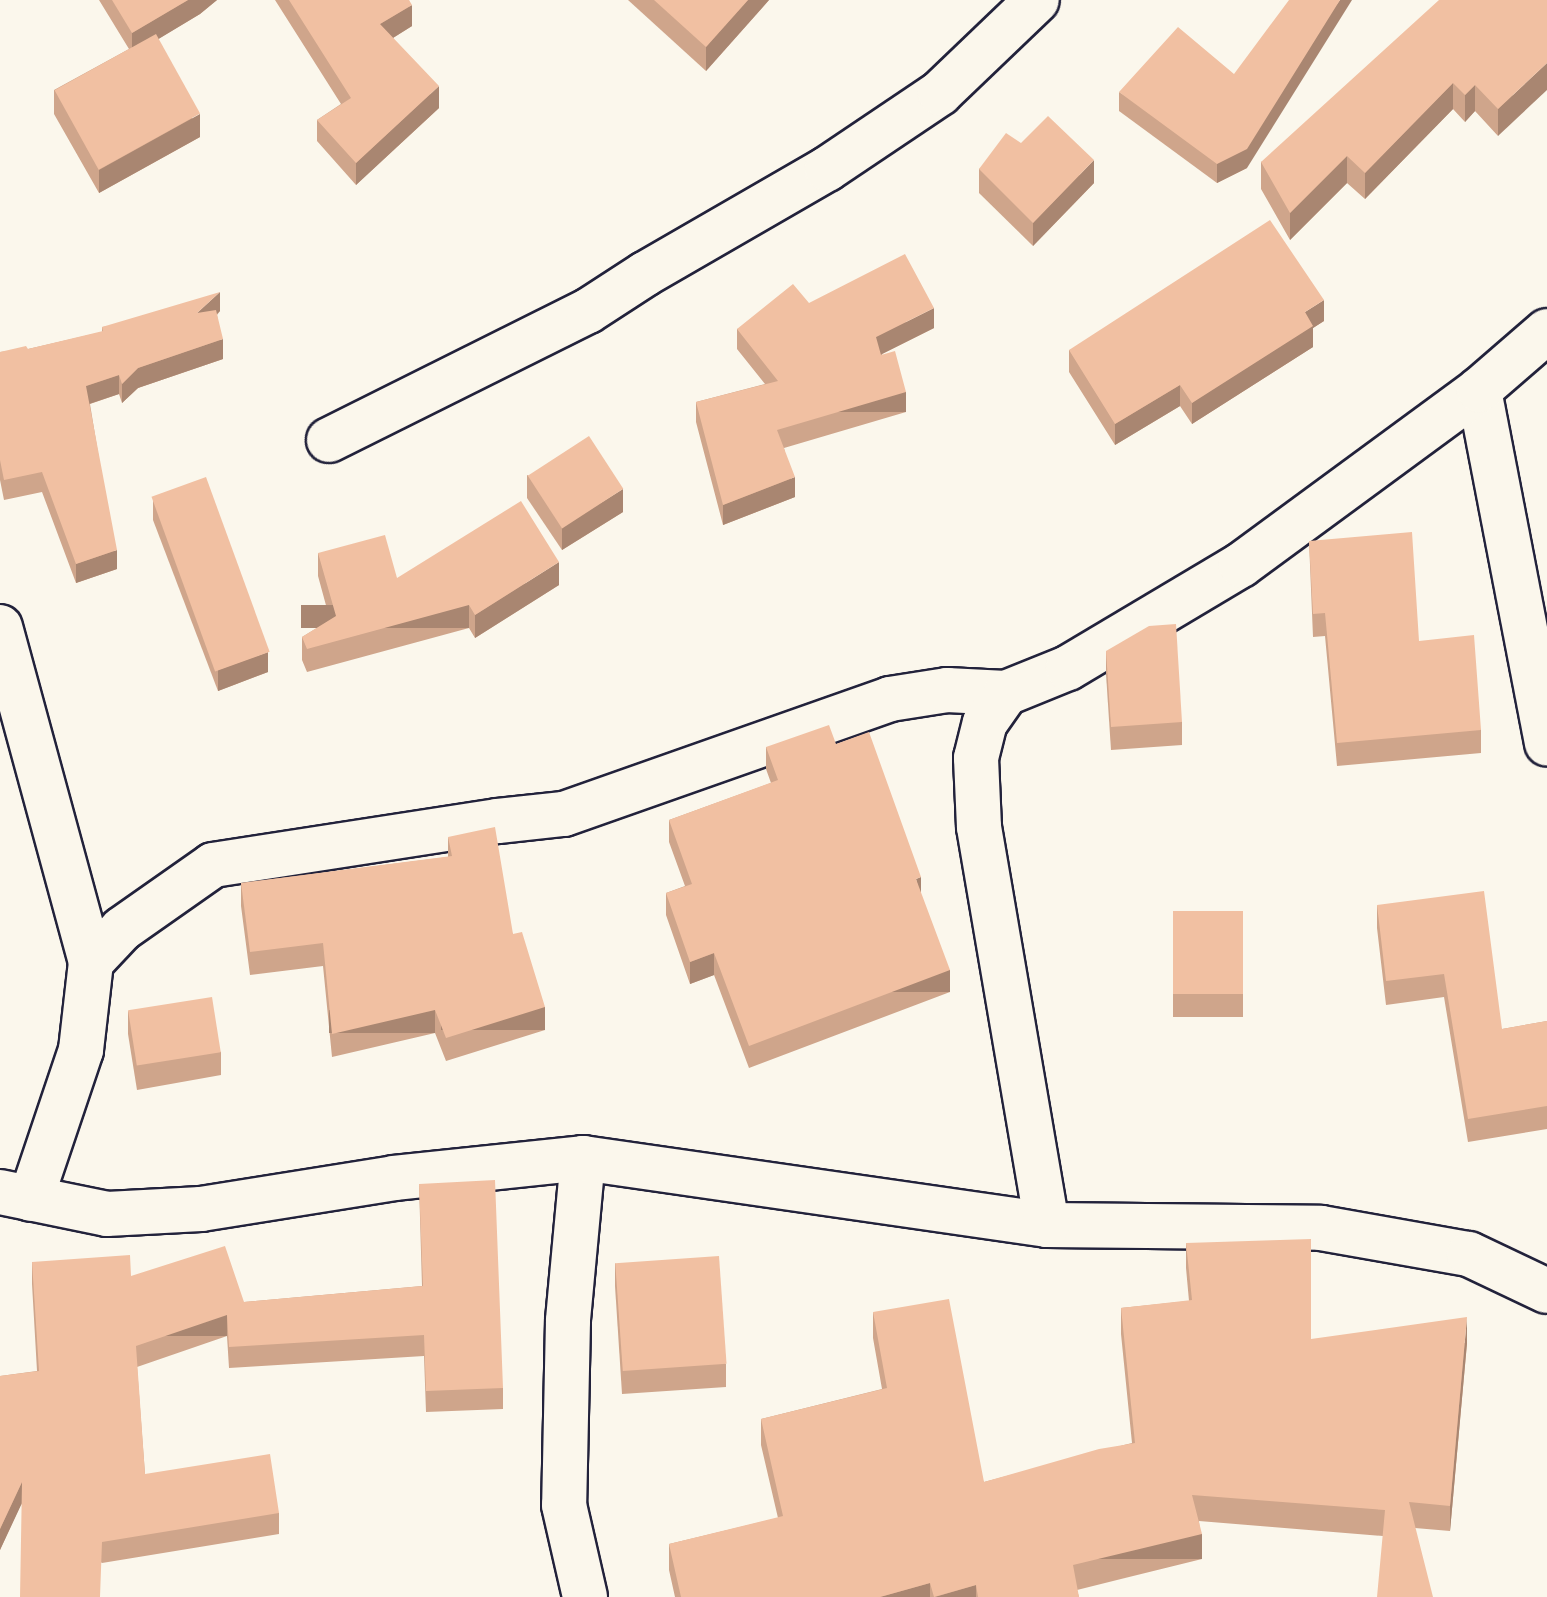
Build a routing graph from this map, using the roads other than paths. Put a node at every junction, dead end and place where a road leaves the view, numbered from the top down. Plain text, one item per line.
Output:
1 (1037, 0) edge
2 (1547, 331) edge
3 (1479, 390) junction
4 (329, 440) dead end
5 (0, 627) edge
6 (1006, 693) junction
7 (1547, 744) edge
8 (91, 962) junction
9 (583, 1158) junction
10 (16, 1196) edge
11 (1047, 1225) junction
12 (1547, 1291) edge
13 (585, 1597) edge

1 - 4 street
2 - 3 street
3 - 6 street
3 - 7 street
5 - 8 street
6 - 8 street
6 - 11 street
8 - 10 street
9 - 10 street
9 - 11 street
9 - 13 street
11 - 12 street

